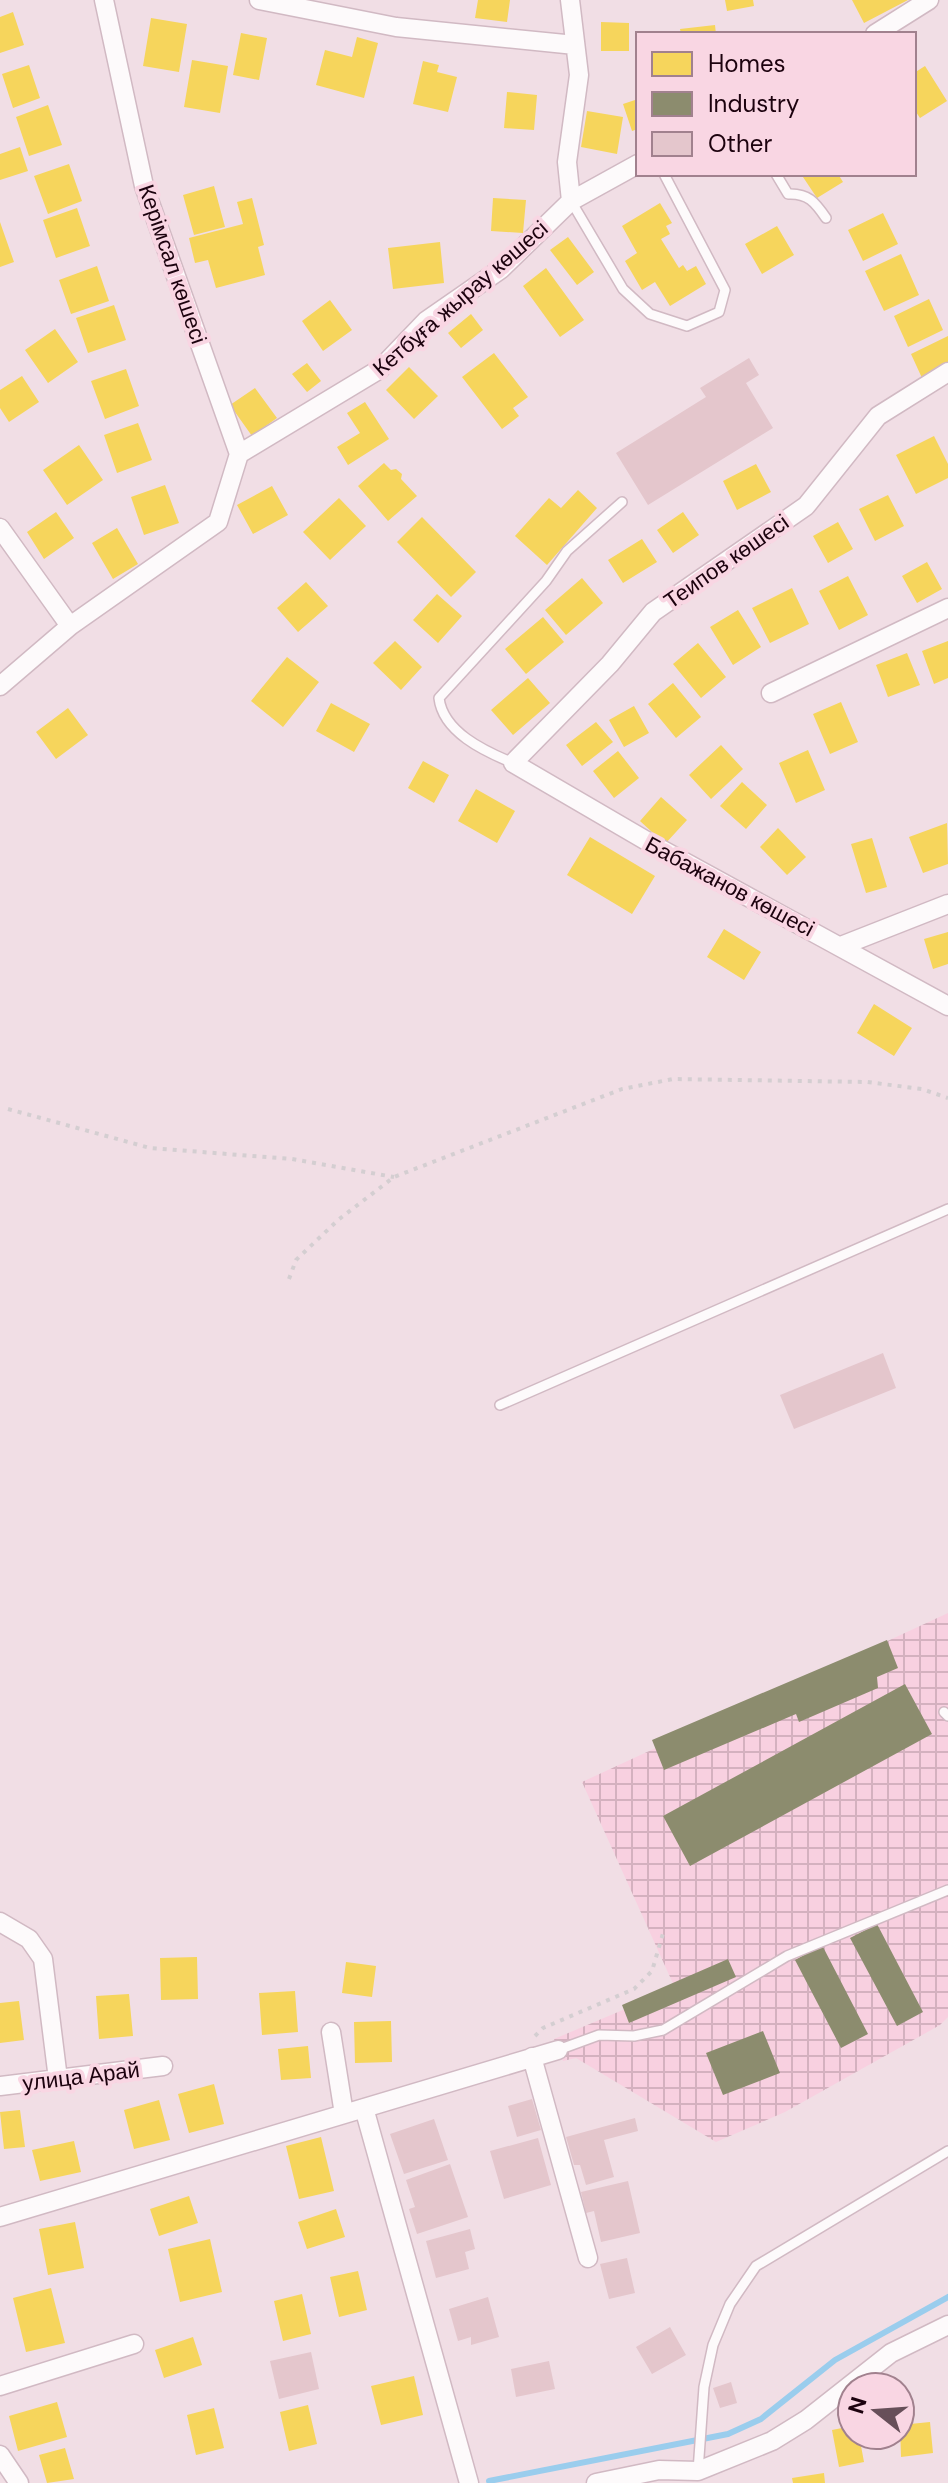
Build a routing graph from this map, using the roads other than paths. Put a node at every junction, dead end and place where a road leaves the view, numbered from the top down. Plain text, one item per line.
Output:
1 (104, 0) edge
2 (259, 0) edge
3 (570, 0) edge
4 (929, 0) edge
5 (878, 32) edge
6 (575, 45) junction
7 (636, 165) edge
8 (665, 176) edge
9 (777, 176) edge
10 (571, 201) junction
11 (826, 218) dead end
12 (948, 372) edge
13 (239, 454) junction
14 (622, 502) dead end
15 (0, 528) edge
16 (948, 608) edge
17 (70, 626) junction
18 (0, 686) edge
19 (771, 693) dead end
20 (513, 763) junction
21 (948, 904) edge
22 (841, 946) junction
23 (948, 1006) edge
24 (948, 1209) edge
25 (500, 1405) dead end
26 (948, 1890) edge
27 (0, 1922) edge
28 (331, 2032) dead end
29 (558, 2050) joint
30 (532, 2057) junction
31 (163, 2066) dead end
32 (58, 2079) junction
33 (0, 2086) edge
34 (364, 2108) junction
35 (344, 2114) junction
36 (948, 2151) edge
37 (0, 2217) edge
38 (588, 2258) dead end
39 (948, 2325) edge
40 (134, 2344) dead end
41 (0, 2386) edge
42 (0, 2455) edge
43 (698, 2477) edge
44 (19, 2483) edge
45 (469, 2483) edge
46 (596, 2483) edge

1 - 13 street, Керімсал көшесі
2 - 6 street
3 - 6 street
4 - 5 street
6 - 10 street
7 - 10 street, Кетбұға жырау көшесі
8 - 10 lane
9 - 11 lane
10 - 13 street, Кетбұға жырау көшесі
12 - 20 street, Теипов көшесі
13 - 17 street
14 - 20 lane
15 - 17 street
16 - 19 street
17 - 18 street
20 - 22 street, Бабажанов көшесі
21 - 22 street
22 - 23 street, Бабажанов көшесі
24 - 25 lane
26 - 29 lane
27 - 32 street
28 - 35 street
29 - 30 street
30 - 34 street
30 - 38 street
31 - 32 street, улица Арай
32 - 33 street, улица Арай
34 - 35 street
34 - 45 street
35 - 37 street
36 - 43 lane
39 - 43 street
40 - 41 street
42 - 44 street
43 - 46 street

